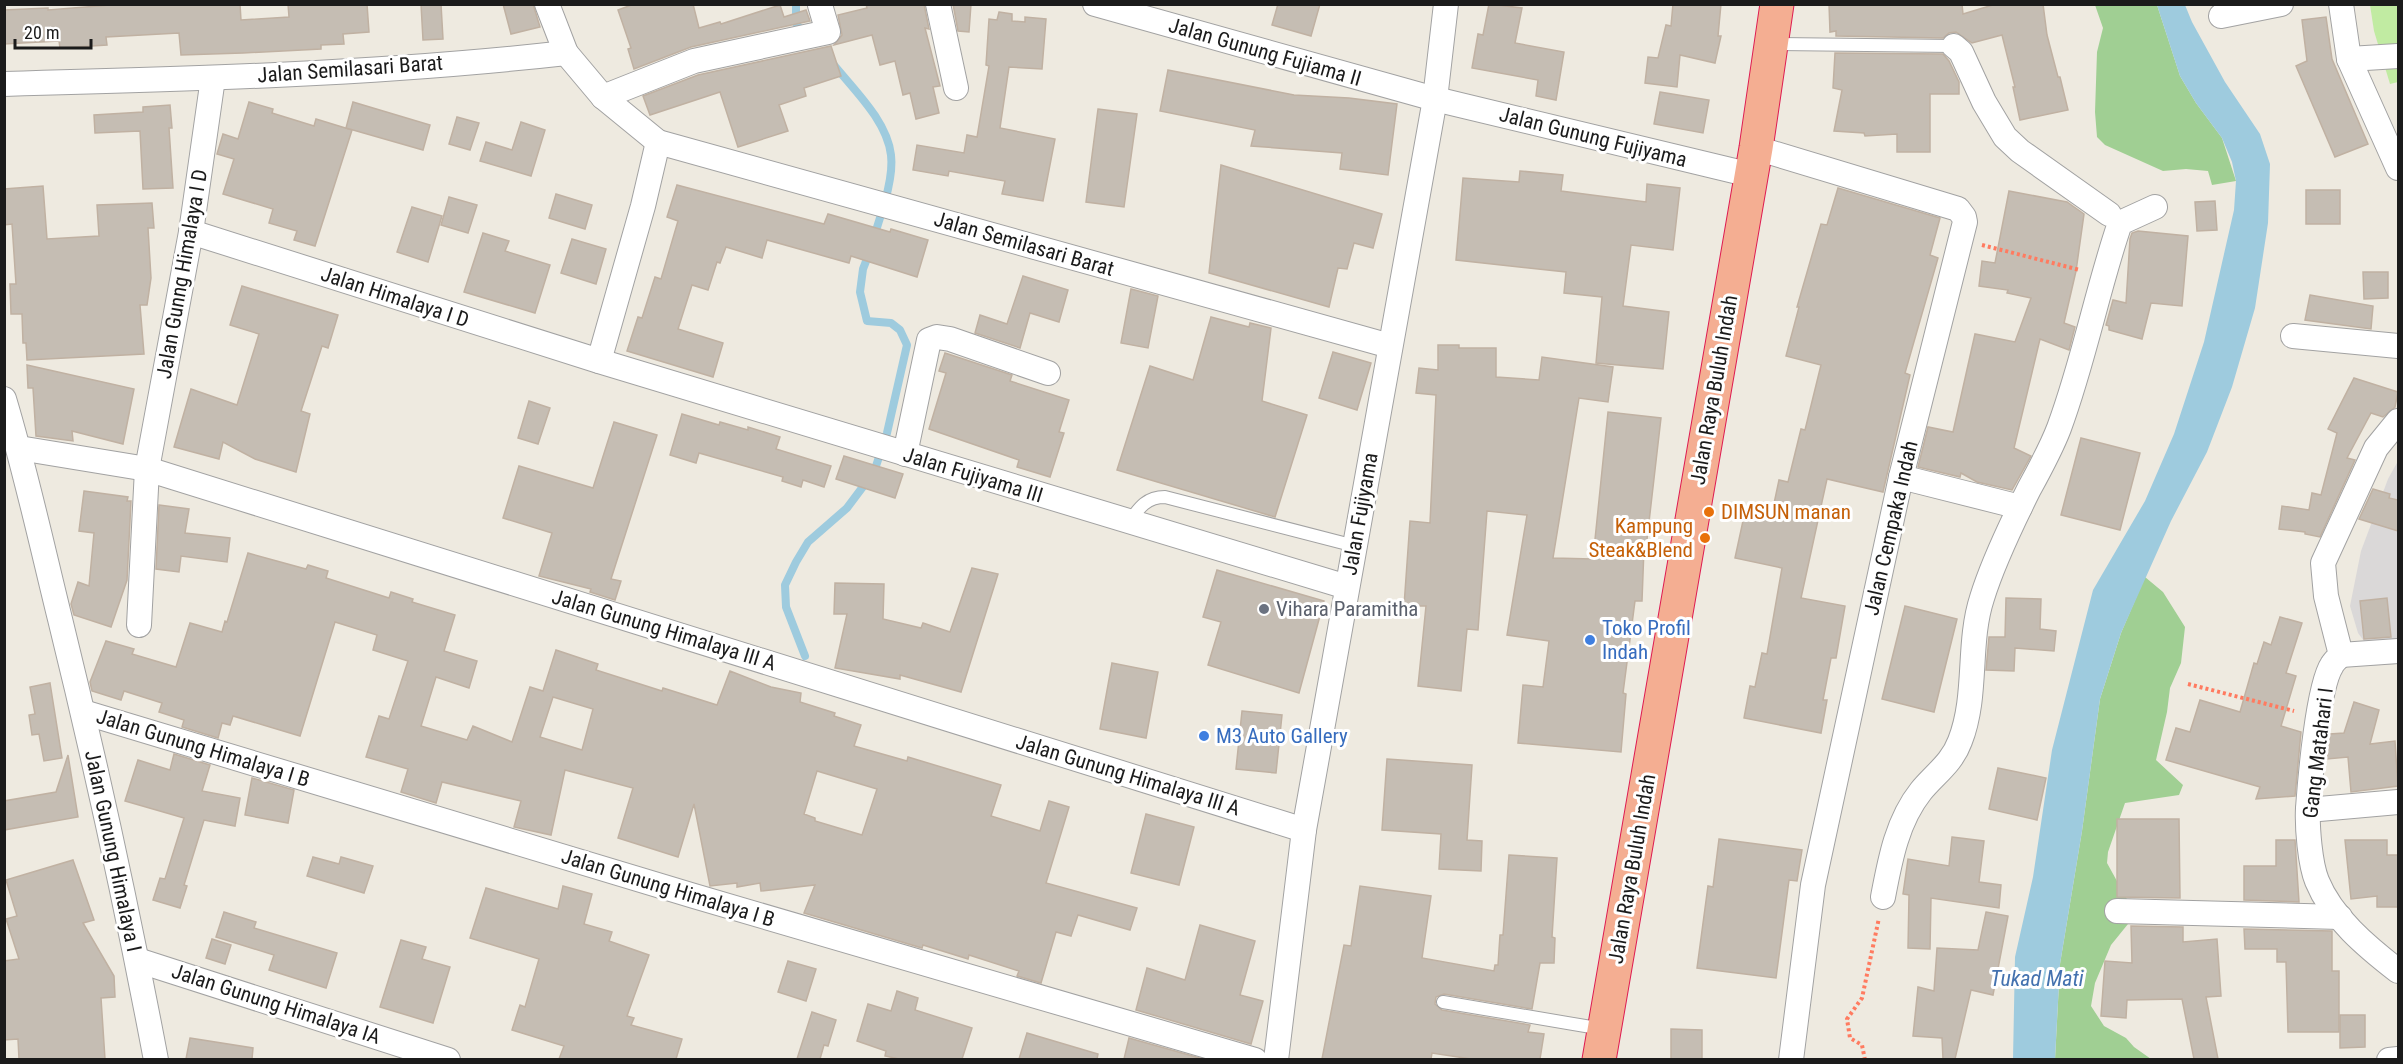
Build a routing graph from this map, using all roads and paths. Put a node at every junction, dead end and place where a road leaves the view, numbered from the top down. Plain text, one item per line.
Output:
1 (547, 4) edge
2 (938, 4) edge
3 (1095, 4) edge
4 (1446, 4) edge
5 (1777, 4) edge
6 (2281, 4) edge
7 (2341, 4) edge
8 (821, 5) edge
9 (2221, 16) dead end
10 (1771, 44) junction
11 (1954, 46) joint
12 (566, 53) junction
13 (2398, 57) edge
14 (2349, 59) junction
15 (213, 78) junction
16 (4, 84) edge
17 (956, 88) dead end
18 (603, 97) junction
19 (1434, 99) junction
20 (658, 142) junction
21 (1753, 162) junction
22 (2398, 167) edge
23 (2155, 207) dead end
24 (2109, 213) dead end
25 (1965, 222) junction
26 (191, 232) junction
27 (2104, 276) junction
28 (2293, 336) dead end
29 (1390, 346) junction
30 (2398, 346) edge
31 (599, 361) junction
32 (1048, 373) dead end
33 (4, 399) edge
34 (2398, 421) edge
35 (19, 448) junction
36 (2387, 449) edge
37 (905, 454) junction
38 (147, 469) junction
39 (1901, 477) junction
40 (2020, 507) junction
41 (1128, 522) junction
42 (1355, 546) junction
43 (1347, 587) junction
44 (139, 625) dead end
45 (2398, 651) edge
46 (2341, 655) junction
47 (2188, 684) dead end
48 (83, 712) junction
49 (2318, 718) junction
50 (2398, 802) edge
51 (2308, 810) junction
52 (1304, 830) junction
53 (1883, 897) joint
54 (2117, 911) dead end
55 (2340, 917) junction
56 (137, 960) junction
57 (2398, 970) edge
58 (1443, 1002) dead end
59 (1602, 1044) edge
60 (156, 1059) edge
61 (448, 1059) edge
62 (1255, 1059) edge
63 (1276, 1059) edge
64 (1791, 1059) edge
65 (1865, 1059) edge
66 (2390, 1059) edge
67 (2398, 1059) edge

1 - 12 street
2 - 17 street
3 - 19 street, Jalan Gunung Fujiama II
4 - 19 street, Jalan Fujiyama
5 - 10 highway, Jalan Raya Buluh Indah
6 - 9 street
7 - 14 street
8 - 18 street
10 - 11 lane
10 - 21 highway, Jalan Raya Buluh Indah
11 - 24 street
12 - 15 street, Jalan Semilasari Barat
12 - 18 street, Jalan Semilasari Barat
13 - 14 street
14 - 22 street
15 - 16 street, Jalan Semilasari Barat
15 - 26 street, Jalan Gunng Himalaya I D
18 - 20 street, Jalan Semilasari Barat
19 - 21 street, Jalan Gunung Fujiyama
19 - 29 street, Jalan Fujiyama
20 - 29 street, Jalan Semilasari Barat
20 - 31 street
21 - 25 street
21 - 59 highway, Jalan Raya Buluh Indah
23 - 27 street
25 - 27 path
25 - 39 street, Jalan Cempaka Indah
26 - 31 street, Jalan Himalaya I D
26 - 38 street, Jalan Gunng Himalaya I D
27 - 40 street
28 - 30 street
29 - 42 street, Jalan Fujiyama
31 - 37 street, Jalan Fujiyama III
32 - 37 street
33 - 35 street, Jalan Gunung Himalaya I
34 - 36 street
35 - 38 street, Jalan Gunung Himalaya III A
35 - 48 street, Jalan Gunung Himalaya I
36 - 46 street
37 - 41 street, Jalan Fujiyama III
38 - 44 street, Jalan Gunng Himalaya I D
38 - 52 street, Jalan Gunung Himalaya III A
39 - 40 street
39 - 64 street, Jalan Cempaka Indah
40 - 53 street
41 - 42 lane
41 - 43 street, Jalan Fujiyama III
42 - 43 street, Jalan Fujiyama
43 - 52 street, Jalan Fujiyama
45 - 46 street
46 - 49 street, Gang Matahari I
47 - 49 path
48 - 56 street, Jalan Gunung Himalaya I
48 - 62 street, Jalan Gunung Himalaya I B
49 - 51 street, Gang Matahari I
50 - 51 street
51 - 55 street, Gang Matahari I
52 - 63 street, Jalan Fujiyama
53 - 65 path
54 - 55 street
55 - 57 street, Gang Matahari I
56 - 60 street, Jalan Gunung Himalaya I
56 - 61 street, Jalan Gunung Himalaya IA
58 - 59 lane
66 - 67 street

